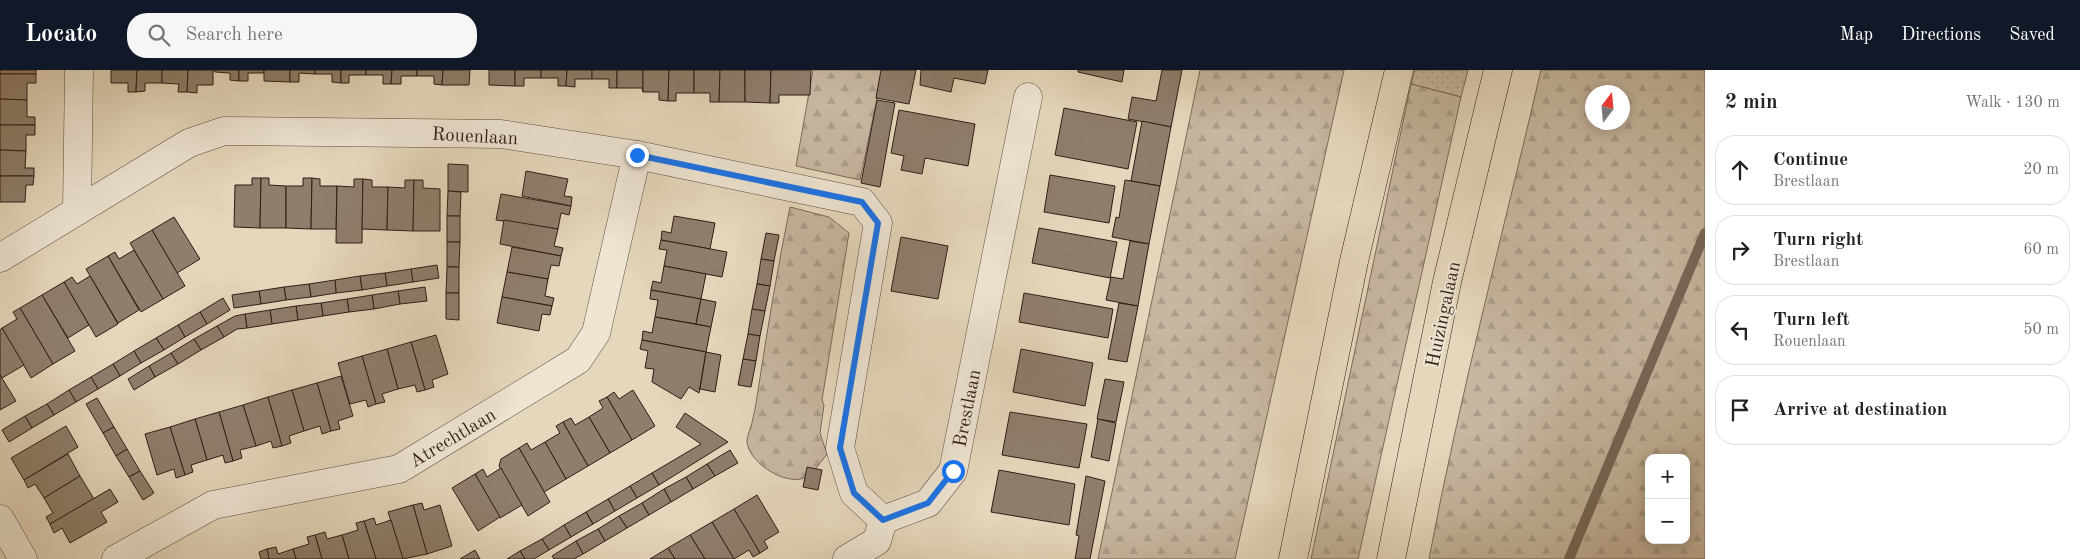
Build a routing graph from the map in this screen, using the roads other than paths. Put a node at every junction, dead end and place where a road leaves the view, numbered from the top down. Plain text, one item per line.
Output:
1 (79, 70) edge
2 (1399, 70) edge
3 (1498, 70) edge
4 (1028, 97) dead end
5 (637, 155) junction
6 (77, 211) junction
7 (0, 258) edge
8 (0, 520) edge
9 (883, 520) junction
10 (23, 559) edge
11 (116, 559) edge
12 (847, 559) edge
13 (1293, 559) edge
14 (1390, 559) edge

1 - 6 street
2 - 13 main road
3 - 14 main road, Huizingalaan
4 - 9 street, Brestlaan
5 - 6 street, Rouenlaan
5 - 9 street, Rouenlaan
5 - 11 street, Atrechtlaan
6 - 7 street, Rouenlaan
8 - 10 street
9 - 12 street

